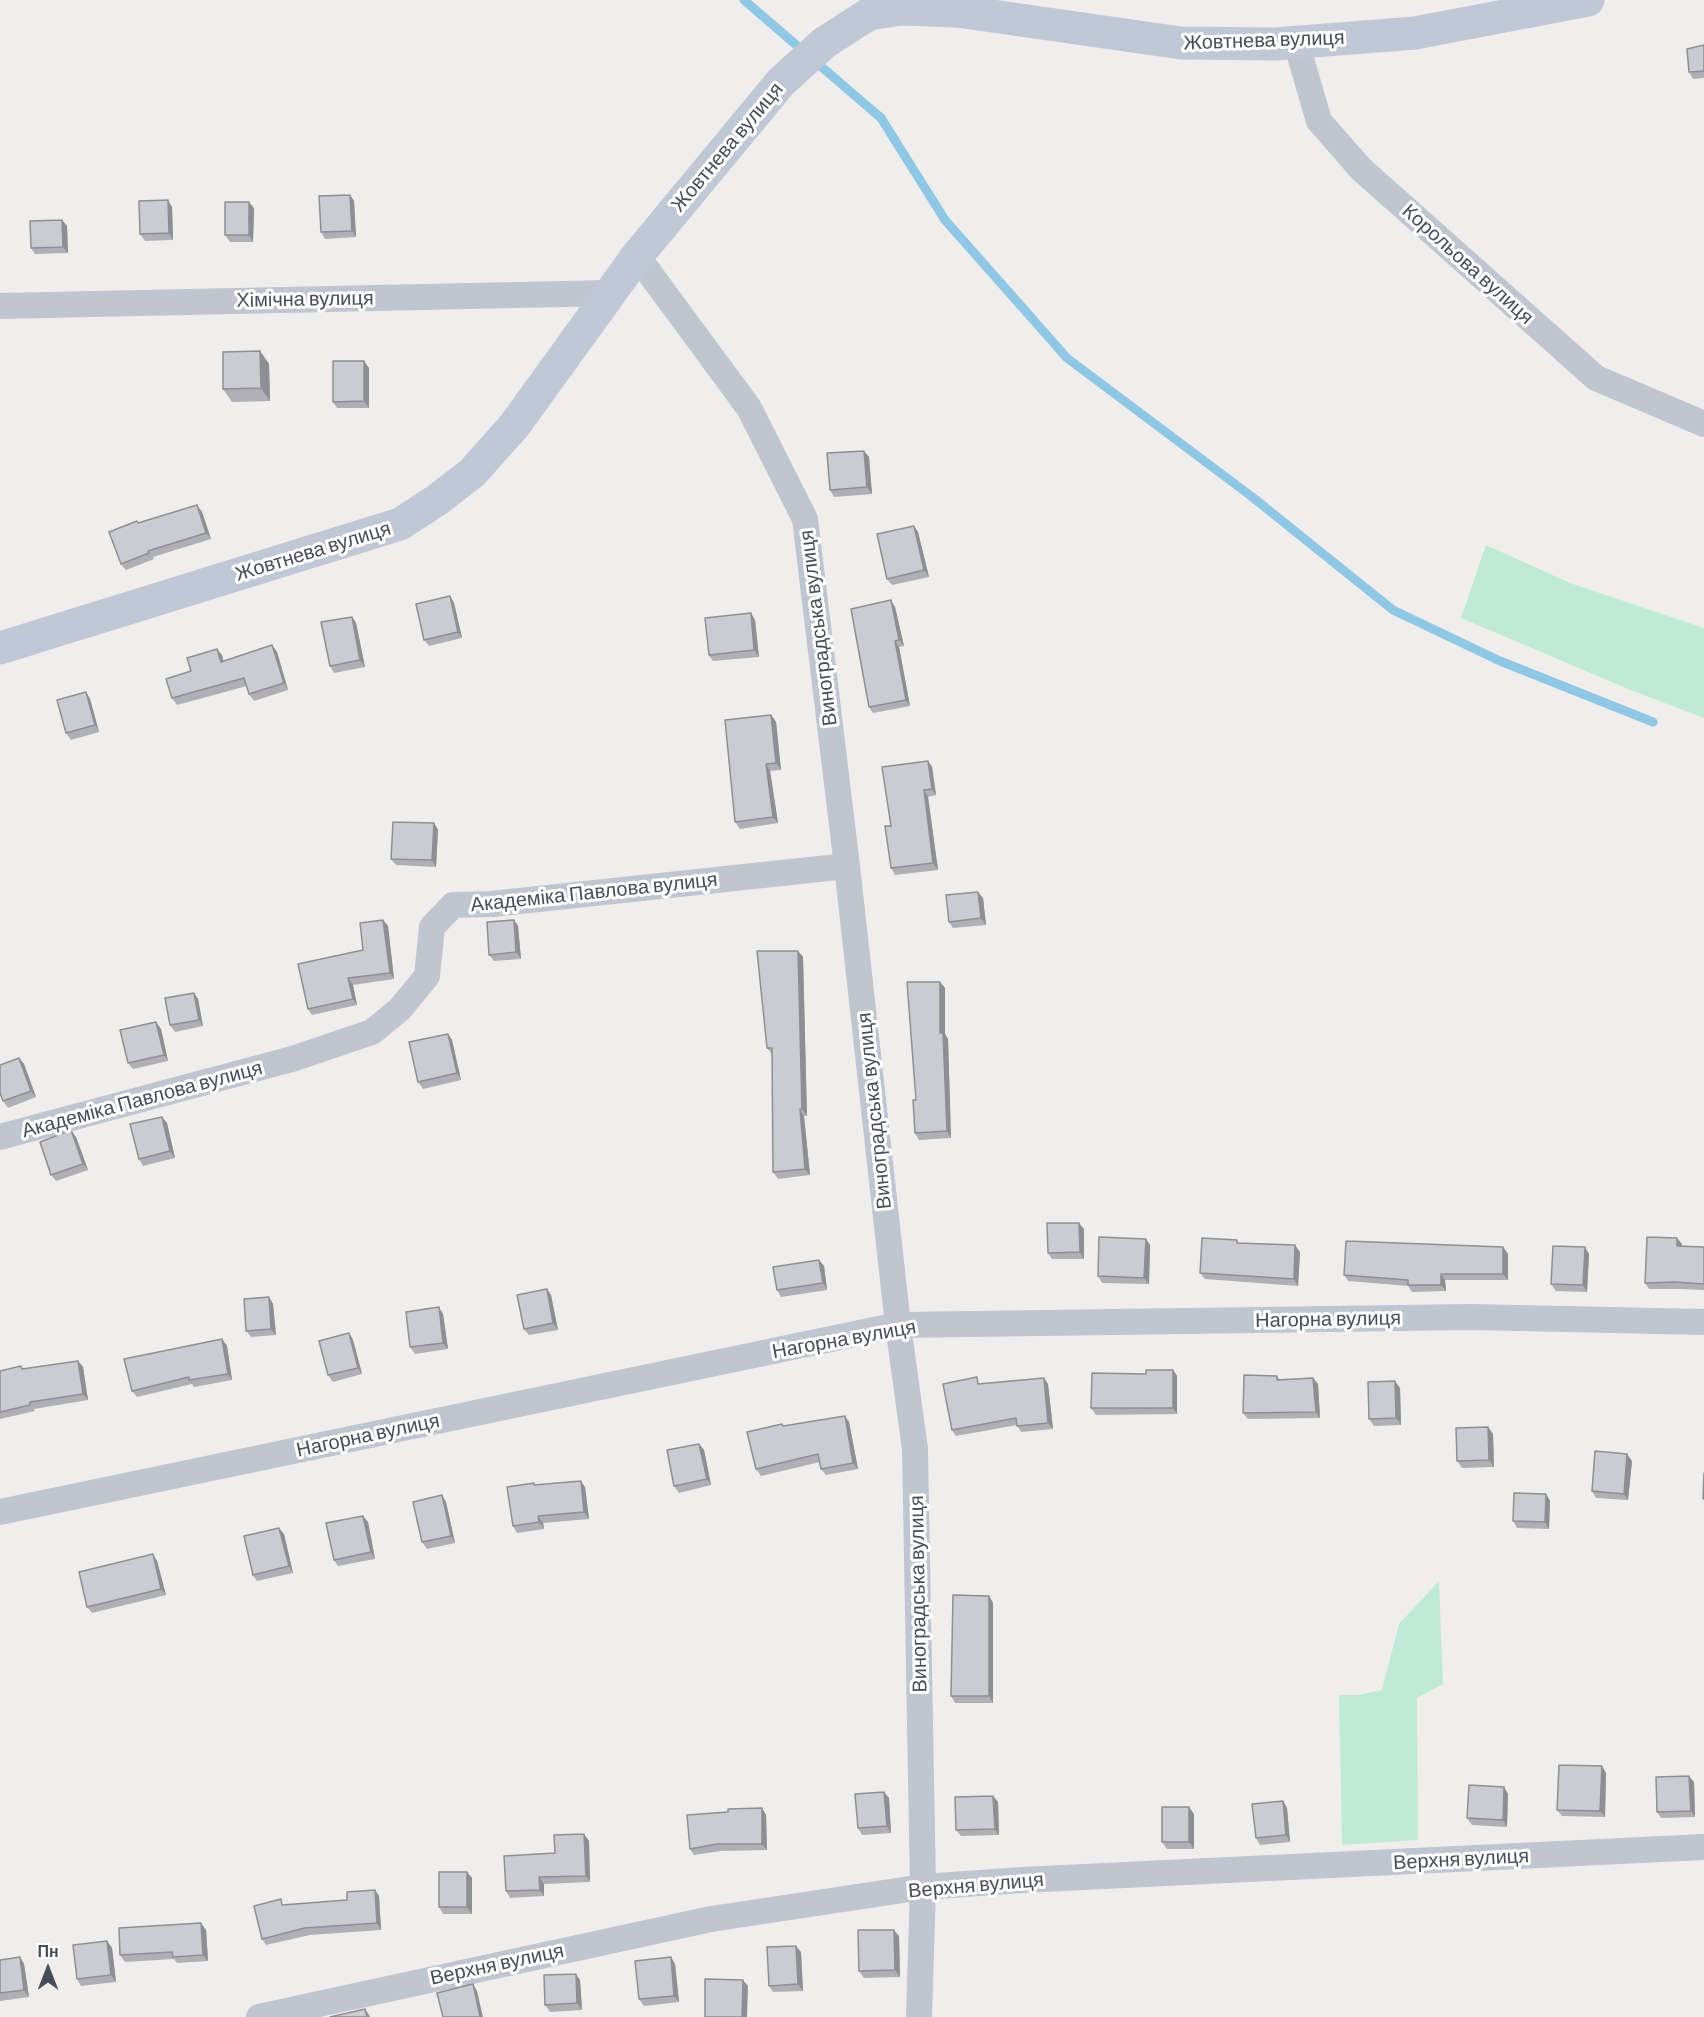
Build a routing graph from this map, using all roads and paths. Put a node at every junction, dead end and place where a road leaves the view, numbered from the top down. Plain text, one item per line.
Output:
1 (1588, 0) edge
2 (1551, 3) edge
3 (1296, 42) junction
4 (637, 256) junction
5 (611, 293) junction
6 (0, 306) edge
7 (1704, 424) edge
8 (0, 648) edge
9 (847, 866) junction
10 (0, 1137) edge
11 (1704, 1322) edge
12 (898, 1325) junction
13 (0, 1512) edge
14 (1704, 1847) edge
15 (923, 1887) junction
16 (259, 2017) edge
17 (919, 2017) edge

1 - 2 main road, Жовтнева вулиця
2 - 3 main road, Жовтнева вулиця
3 - 4 main road, Жовтнева вулиця
3 - 7 street, Корольова вулиця
4 - 5 main road, Жовтнева вулиця
4 - 9 street, Виноградська вулиця
5 - 6 street, Хімічна вулиця
5 - 8 main road, Жовтнева вулиця
9 - 10 street, Академіка Павлова вулиця
9 - 12 street, Виноградська вулиця
11 - 12 street, Нагорна вулиця
12 - 13 street, Нагорна вулиця
12 - 15 street, Виноградська вулиця
14 - 15 street, Верхня вулиця
15 - 16 street, Верхня вулиця
15 - 17 street, Виноградська вулиця

